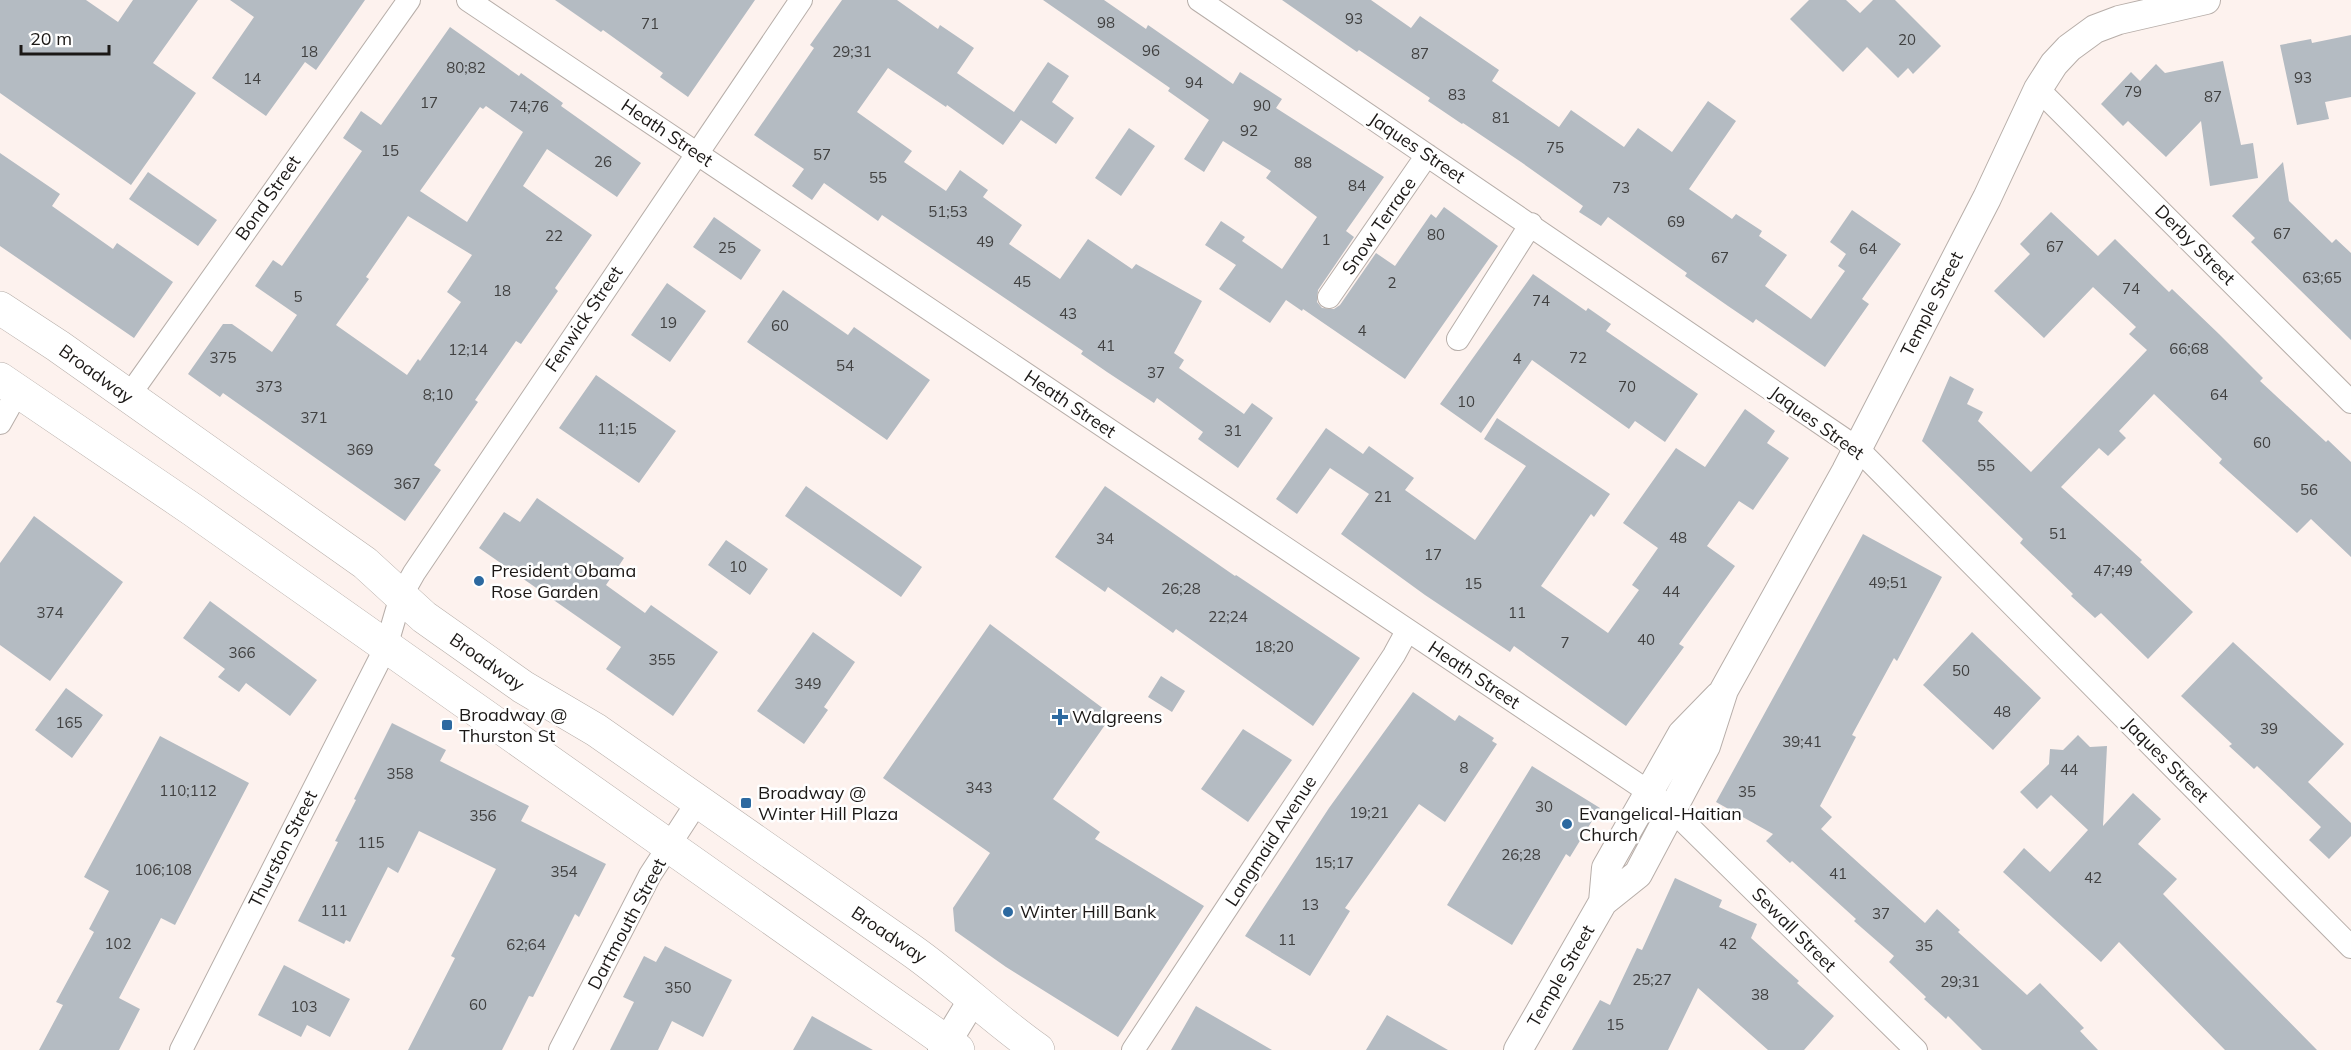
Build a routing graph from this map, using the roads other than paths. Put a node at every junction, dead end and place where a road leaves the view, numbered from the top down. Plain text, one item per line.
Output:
1 (409, 0) edge
2 (468, 0) edge
3 (801, 0) edge
4 (1199, 0) edge
5 (2206, 0) edge
6 (2136, 8) edge
7 (2038, 89) junction
8 (696, 152) junction
9 (1427, 155) junction
10 (1531, 224) junction
11 (1329, 297) dead end
12 (0, 308) edge
13 (1458, 339) dead end
14 (9, 385) edge
15 (128, 397) junction
16 (2351, 402) edge
17 (0, 423) edge
18 (1857, 448) junction
19 (401, 596) junction
20 (1407, 631) junction
21 (386, 647) junction
22 (1724, 690) junction
23 (1649, 792) junction
24 (698, 801) junction
25 (1672, 810) junction
26 (670, 846) junction
27 (1603, 902) junction
28 (2351, 947) edge
29 (973, 999) junction
30 (949, 1047) edge
31 (181, 1050) edge
32 (560, 1050) edge
33 (1038, 1050) edge
34 (1133, 1050) edge
35 (1518, 1050) edge
36 (1916, 1050) edge

1 - 15 street, Bond Street
2 - 8 street, Heath Street
3 - 8 street, Fenwick Street
4 - 9 street, Jaques Street
5 - 6 street, Temple Street
6 - 7 street, Temple Street
7 - 16 street, Derby Street
7 - 18 street, Temple Street
8 - 19 street, Fenwick Street
8 - 20 street, Heath Street
9 - 10 street, Jaques Street
9 - 11 street, Snow Terrace
10 - 13 street
10 - 18 street, Jaques Street
12 - 15 main road, Broadway
14 - 17 street
14 - 21 main road
15 - 19 main road, Broadway
18 - 22 street, Temple Street
18 - 28 street, Jaques Street
19 - 21 street, Fenwick Street
19 - 24 main road, Broadway
20 - 23 street, Heath Street
20 - 34 street, Langmaid Avenue
21 - 26 main road
21 - 31 street, Thurston Street
22 - 23 street, Temple Street
22 - 25 street, Temple Street
23 - 25 street, Heath Street
23 - 27 street, Temple Street
24 - 26 street, Dartmouth Street
24 - 29 main road, Broadway
25 - 27 street, Temple Street
25 - 36 street, Sewall Street
26 - 30 main road
26 - 32 street, Dartmouth Street
27 - 35 street, Temple Street
29 - 30 street
29 - 33 main road, Broadway

